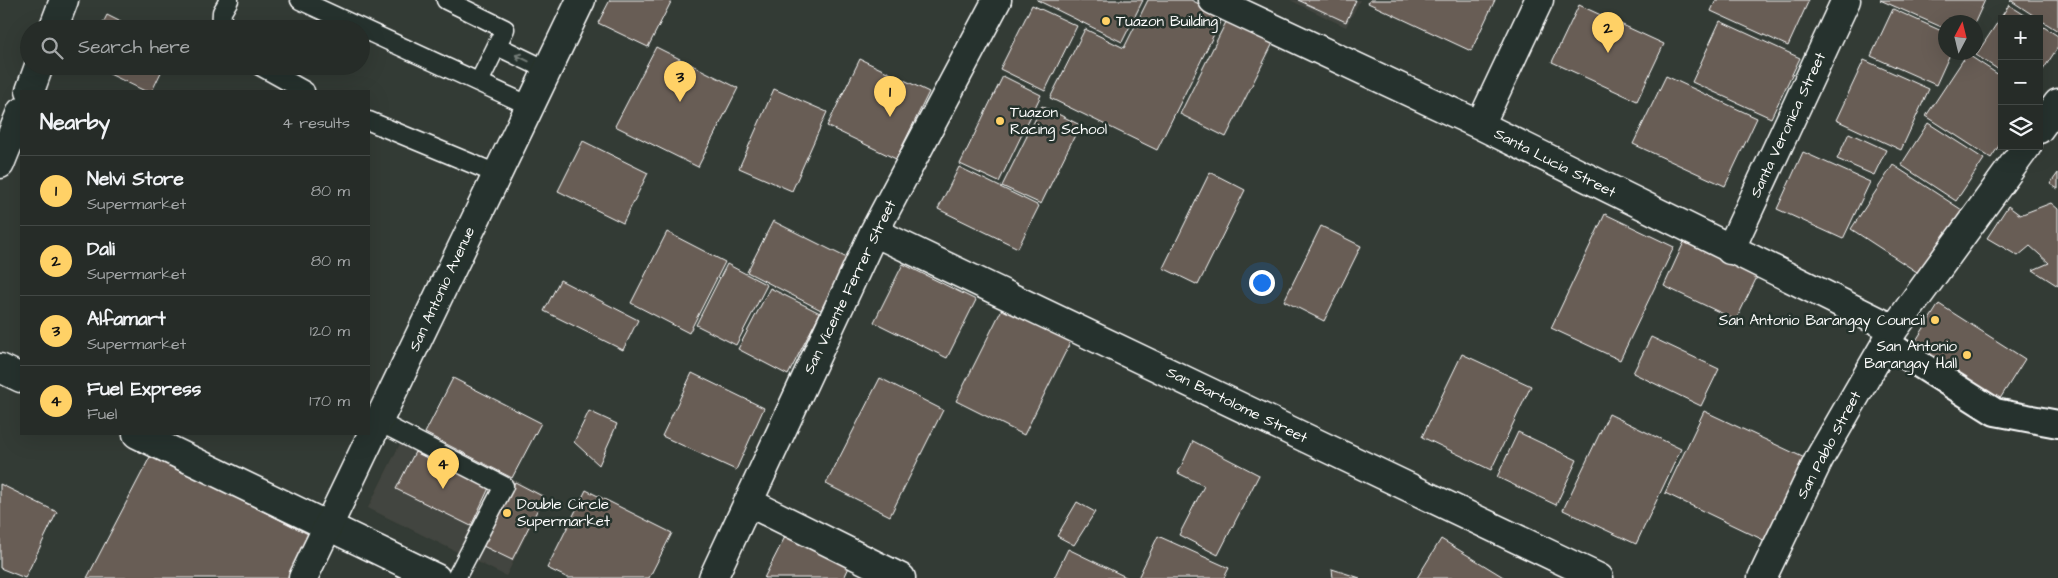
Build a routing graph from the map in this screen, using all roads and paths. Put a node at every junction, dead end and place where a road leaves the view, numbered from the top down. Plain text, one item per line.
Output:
1 (64, 0) edge
2 (229, 0) edge
3 (300, 0) edge
4 (446, 0) edge
5 (580, 0) edge
6 (997, 0) edge
7 (1213, 0) edge
8 (1539, 0) edge
9 (1846, 0) edge
10 (56, 20) edge
11 (222, 20) edge
12 (344, 20) edge
13 (370, 32) edge
14 (497, 46) junction
15 (547, 70) junction
16 (36, 75) edge
17 (276, 75) edge
18 (479, 82) junction
19 (30, 90) edge
20 (303, 90) edge
21 (2058, 103) edge
22 (530, 106) junction
23 (20, 114) edge
24 (370, 120) edge
25 (2043, 124) edge
26 (1480, 125) junction
27 (2024, 150) edge
28 (0, 164) edge
29 (497, 174) junction
30 (874, 232) junction
31 (1730, 250) junction
32 (1890, 336) junction
33 (379, 422) junction
34 (2058, 424) edge
35 (139, 435) edge
36 (748, 502) junction
37 (328, 525) junction
38 (303, 578) edge
39 (436, 578) edge
40 (456, 578) edge
41 (713, 578) edge
42 (901, 578) edge
43 (1599, 578) edge
44 (1762, 578) edge

1 - 10 street
2 - 11 lane
3 - 12 lane
4 - 14 lane
5 - 15 street, San Antonio Avenue
6 - 30 street, San Vicente Ferrer Street
7 - 26 street, Santa Lucia Street
8 - 26 street
9 - 31 street, Santa Veronica Street
13 - 18 lane
15 -> 14 lane
14 - 18 lane
15 - 22 street, San Antonio Avenue
16 - 19 street
17 - 20 lane
18 - 22 lane
21 - 25 street
22 - 29 street, San Antonio Avenue
23 - 28 street
24 - 29 lane
26 - 31 street, Santa Lucia Street
27 - 32 street, San Pablo Street
29 - 33 street, San Antonio Avenue
30 - 36 street, San Vicente Ferrer Street
30 - 43 street, San Bartolome Street
31 - 32 street, Santa Lucia Street
32 - 34 street
32 - 44 street, San Pablo Street
33 - 37 street, San Antonio Avenue
33 - 40 lane
35 - 37 street
36 - 41 street, San Vicente Ferrer Street
36 - 42 street
37 - 38 street, San Antonio Avenue
37 - 39 street

